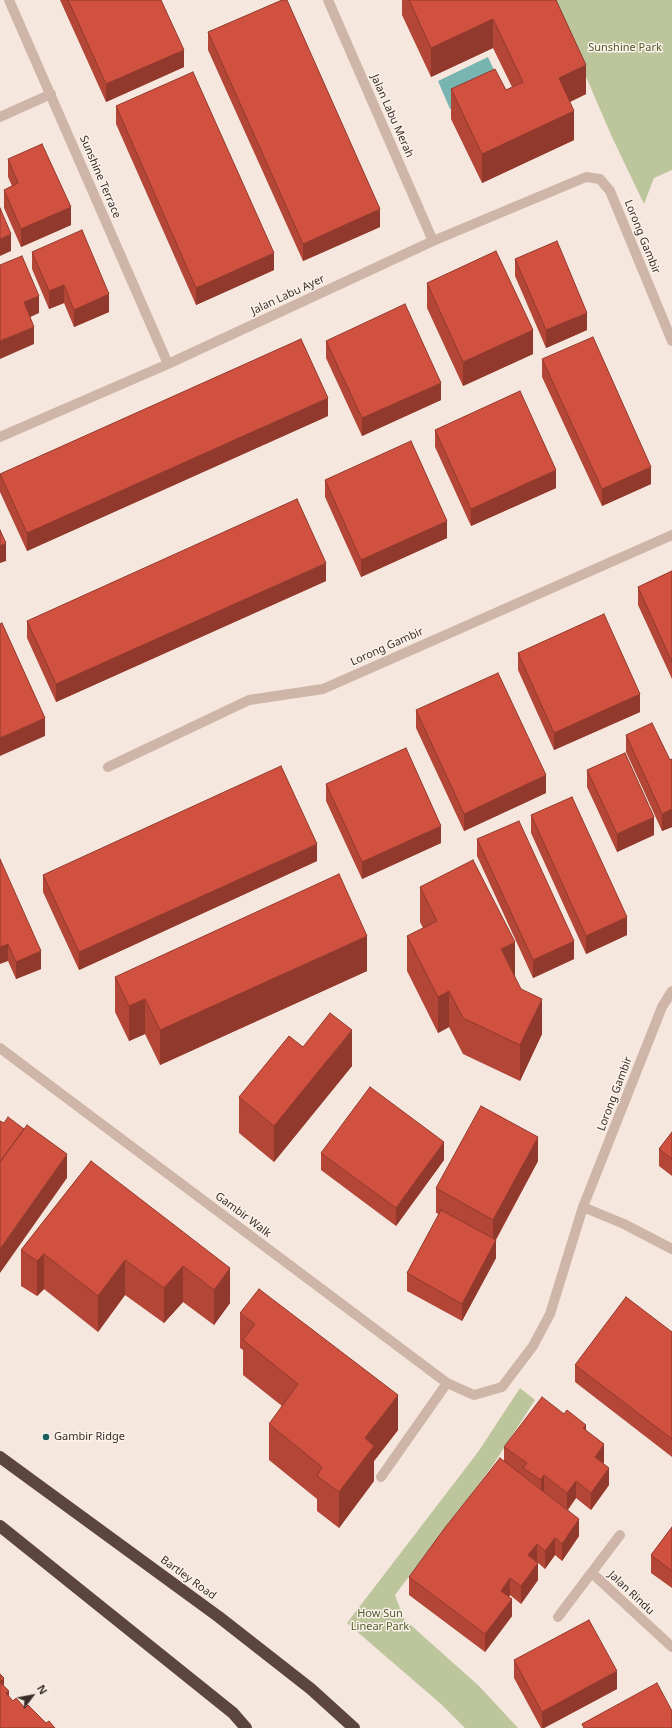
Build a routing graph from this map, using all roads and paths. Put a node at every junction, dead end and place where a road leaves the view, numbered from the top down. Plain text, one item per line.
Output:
1 (9, 0) edge
2 (328, 0) edge
3 (51, 94) junction
4 (0, 117) edge
5 (586, 177) joint
6 (433, 241) junction
7 (672, 341) edge
8 (168, 364) junction
9 (0, 437) edge
10 (672, 535) edge
11 (108, 767) dead end
12 (672, 991) edge
13 (0, 1048) edge
14 (582, 1207) junction
15 (672, 1249) edge
16 (447, 1383) junction
17 (474, 1395) joint
18 (0, 1457) edge
19 (381, 1477) dead end
20 (0, 1526) edge
21 (620, 1535) dead end
22 (592, 1573) junction
23 (558, 1617) dead end
24 (672, 1647) edge
25 (246, 1728) edge
26 (354, 1728) edge

1 - 3 street, Sunshine Terrace
2 - 6 street, Jalan Labu Merah
3 - 4 street
3 - 8 street, Sunshine Terrace
5 - 6 street, Jalan Labu Ayer
5 - 7 street, Lorong Gambir
6 - 8 street, Jalan Labu Ayer
8 - 9 street, Jalan Labu Ayer
10 - 11 street, Lorong Gambir
12 - 14 street, Lorong Gambir
13 - 16 street, Gambir Walk
14 - 15 street
14 - 17 street, Lorong Gambir
16 - 17 street, Gambir Walk
16 - 19 street
18 - 26 highway, Bartley Road
20 - 25 highway
21 - 22 street, Jalan Rindu
22 - 23 street, Jalan Rindu
22 - 24 street, Jalan Rindu

